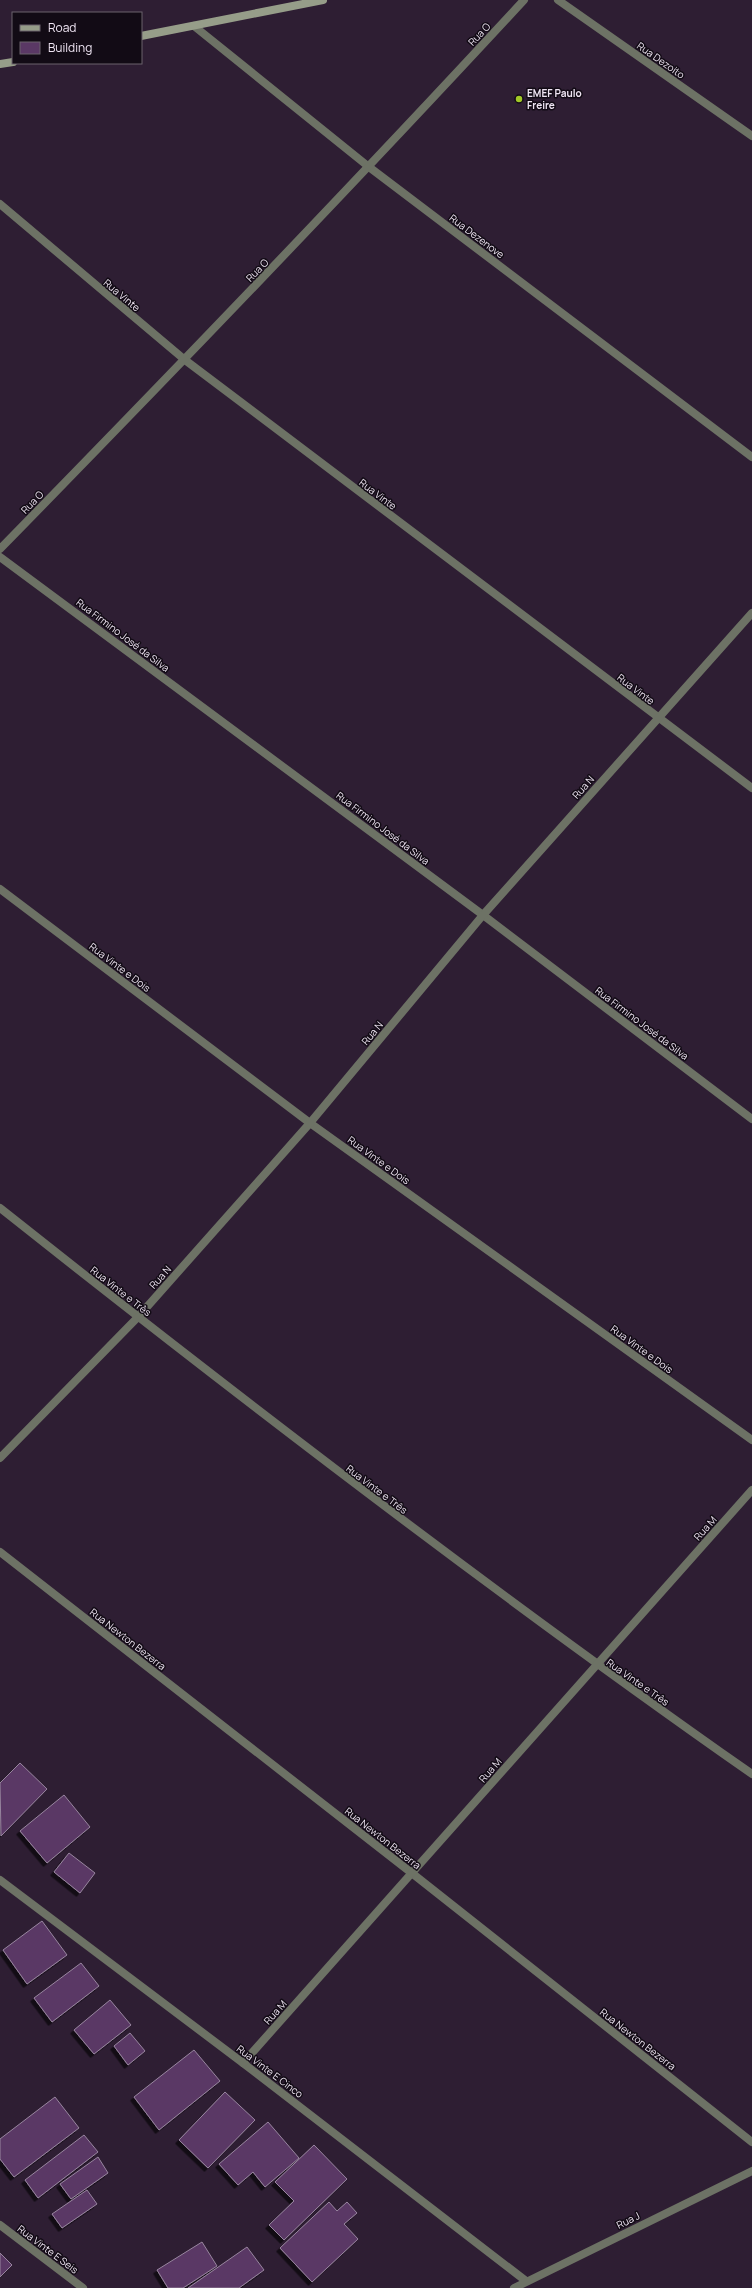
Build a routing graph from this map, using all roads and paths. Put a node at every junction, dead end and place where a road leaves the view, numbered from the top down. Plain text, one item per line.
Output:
1 (324, 0) edge
2 (524, 0) edge
3 (558, 0) edge
4 (194, 26) junction
5 (142, 36) edge
6 (12, 62) edge
7 (0, 64) edge
8 (752, 136) edge
9 (369, 167) junction
10 (0, 204) edge
11 (185, 360) junction
12 (752, 457) edge
13 (0, 549) edge
14 (0, 557) edge
15 (752, 613) edge
16 (658, 718) junction
17 (752, 788) edge
18 (0, 889) edge
19 (483, 915) junction
20 (752, 1119) edge
21 (310, 1123) junction
22 (0, 1208) edge
23 (138, 1317) junction
24 (752, 1440) edge
25 (0, 1458) edge
26 (752, 1490) edge
27 (0, 1552) edge
28 (595, 1664) junction
29 (752, 1774) edge
30 (413, 1874) junction
31 (0, 1880) edge
32 (243, 2063) junction
33 (752, 2142) edge
34 (752, 2171) edge
35 (0, 2225) edge
36 (526, 2281) junction
37 (83, 2288) edge
38 (514, 2288) edge

1 - 4 main road
2 - 9 street, Rua O
3 - 8 street, Rua Dezoito
4 - 5 main road
4 - 9 street, Rua Dezenove
6 - 7 main road
9 - 11 street, Rua O
9 - 12 street, Rua Dezenove
10 - 11 street, Rua Vinte
11 - 13 street, Rua O
11 - 16 street, Rua Vinte
14 - 19 street, Rua Firmino José da Silva
15 - 16 street, Rua N
16 - 17 street, Rua Vinte
16 - 19 street, Rua N
18 - 21 street, Rua Vinte e Dois
19 - 20 street, Rua Firmino José da Silva
19 - 21 street, Rua N
21 - 23 street, Rua N
21 - 24 street, Rua Vinte e Dois
22 - 23 street, Rua Vinte e Três
23 - 25 street, Rua N
23 - 28 street, Rua Vinte e Três
26 - 28 street, Rua M
27 - 30 street, Rua Newton Bezerra
28 - 29 street, Rua Vinte e Três
28 - 30 street, Rua M
30 - 32 street, Rua M
30 - 33 street, Rua Newton Bezerra
31 - 32 street, Rua Vinte E Cinco
32 - 36 street, Rua Vinte E Cinco
34 - 36 street, Rua J
35 - 37 street, Rua Vinte E Seis
36 - 38 street, Rua J

